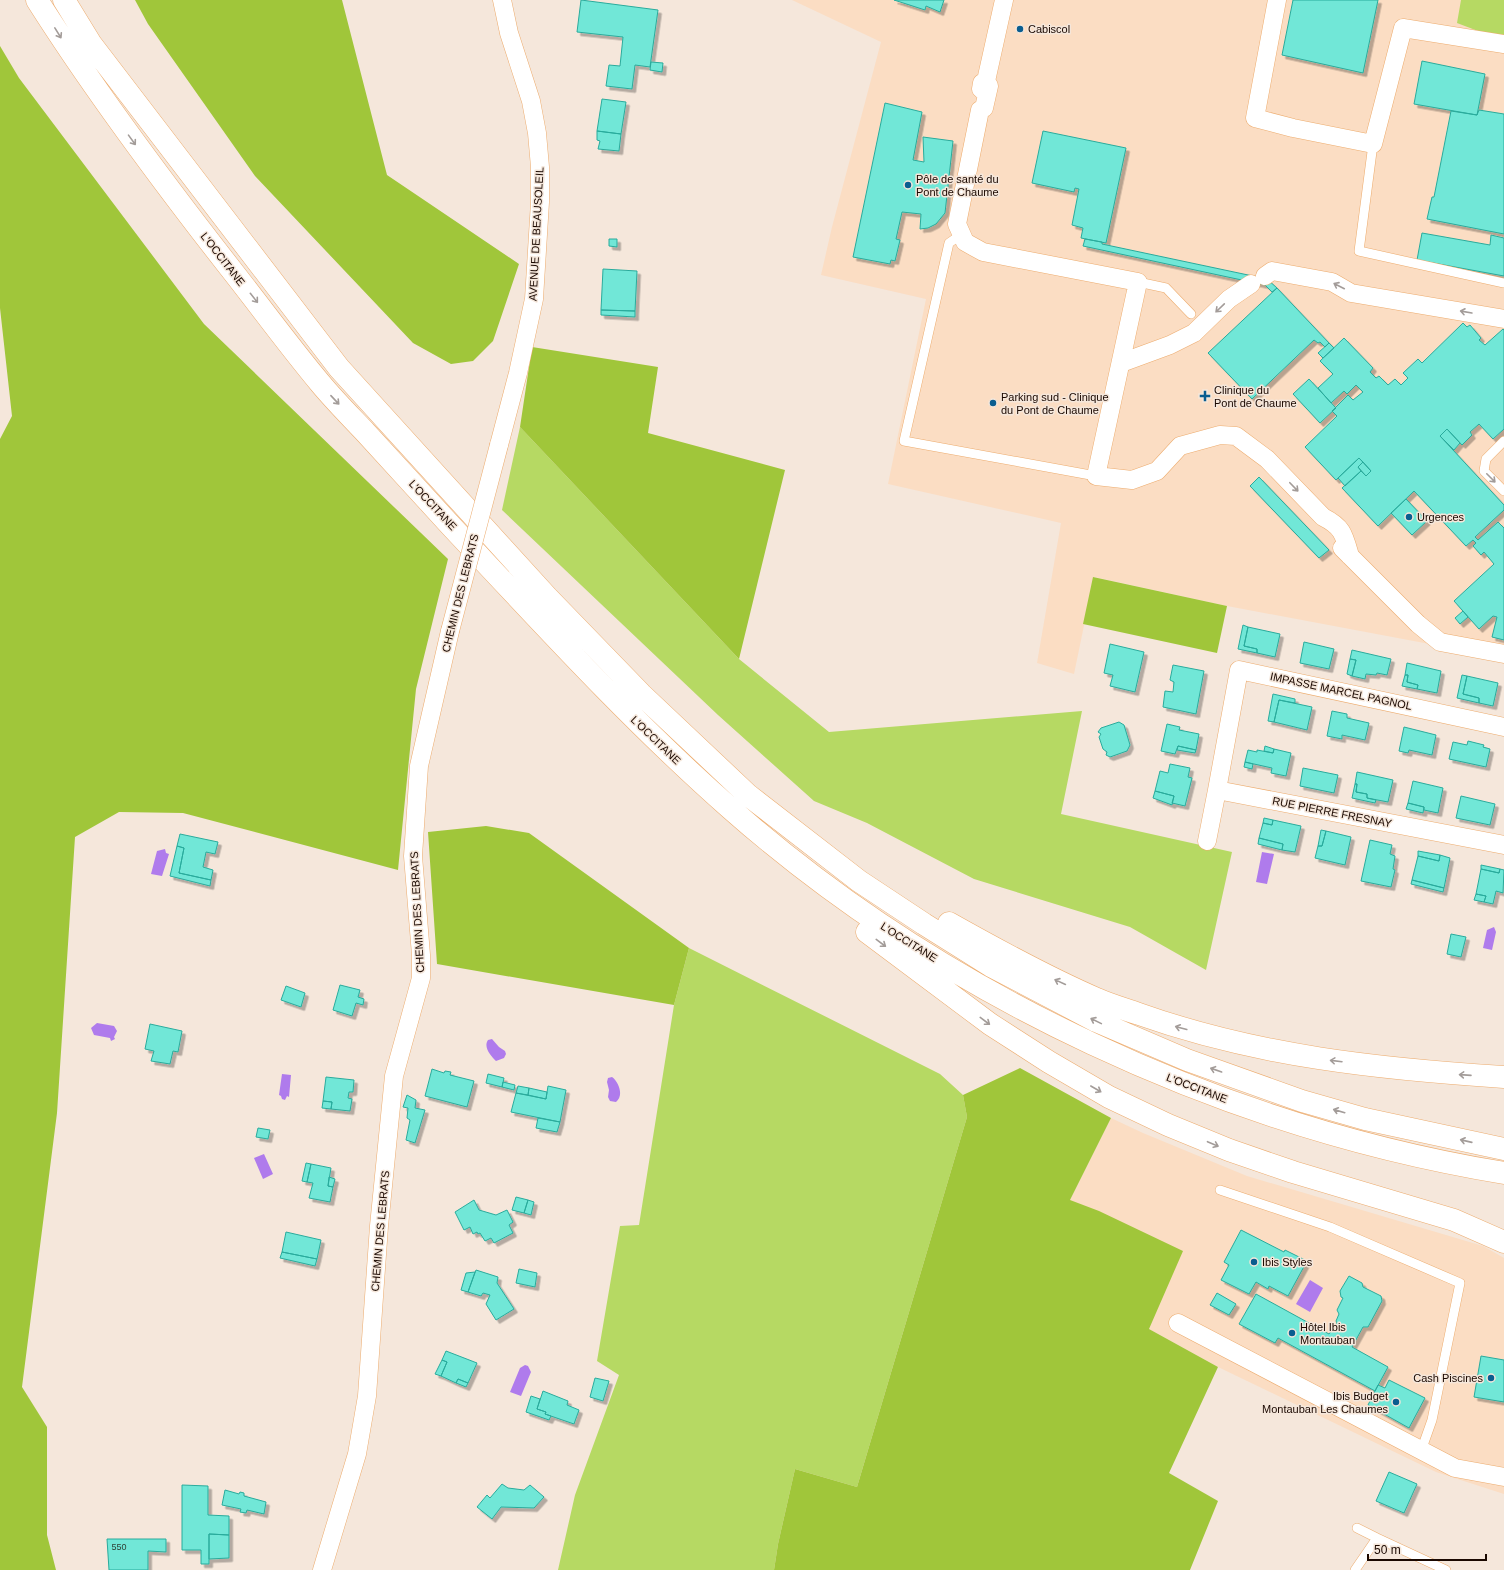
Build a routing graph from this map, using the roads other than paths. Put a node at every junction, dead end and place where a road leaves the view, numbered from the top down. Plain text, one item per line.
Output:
1 (37, 0) edge
2 (64, 0) edge
3 (502, 0) edge
4 (1004, 0) edge
5 (1278, 0) edge
6 (1504, 44) edge
7 (1373, 144) junction
8 (962, 234) junction
9 (1138, 282) junction
10 (1504, 283) edge
11 (1191, 314) dead end
12 (1504, 319) edge
13 (1121, 363) junction
14 (1504, 441) edge
15 (498, 445) joint
16 (1096, 476) junction
17 (1504, 491) edge
18 (1504, 654) edge
19 (1504, 727) edge
20 (1217, 790) junction
21 (1207, 840) dead end
22 (1504, 845) edge
23 (791, 859) junction
24 (858, 881) junction
25 (1504, 1077) edge
26 (1504, 1149) edge
27 (1504, 1173) edge
28 (1220, 1190) dead end
29 (1504, 1242) edge
30 (1178, 1323) dead end
31 (1421, 1451) junction
32 (1504, 1477) edge
33 (1357, 1528) dead end
34 (1377, 1538) junction
35 (322, 1570) edge
36 (1356, 1570) edge
37 (1446, 1570) edge

1 -> 23 highway, L'OCCITANE
2 - 24 highway, L'OCCITANE
3 - 15 street, AVENUE DE BEAUSOLEIL
4 - 8 street
5 - 7 street
6 - 7 street
7 - 10 lane
8 - 9 street
8 - 16 lane
9 - 11 lane
9 - 13 street
12 -> 13 street
13 - 16 street
14 -> 17 lane
15 - 35 street, CHEMIN DES LEBRATS, bridge
16 -> 18 street
19 - 20 street, IMPASSE MARCEL PAGNOL
20 - 21 street
20 - 22 street, RUE PIERRE FRESNAY
23 - 27 highway, L'OCCITANE
23 -> 29 highway
25 -> 24 highway
26 -> 24 highway, L'OCCITANE
28 - 31 lane
30 - 31 street
31 - 32 street
33 - 34 lane
34 - 36 lane
34 - 37 lane

